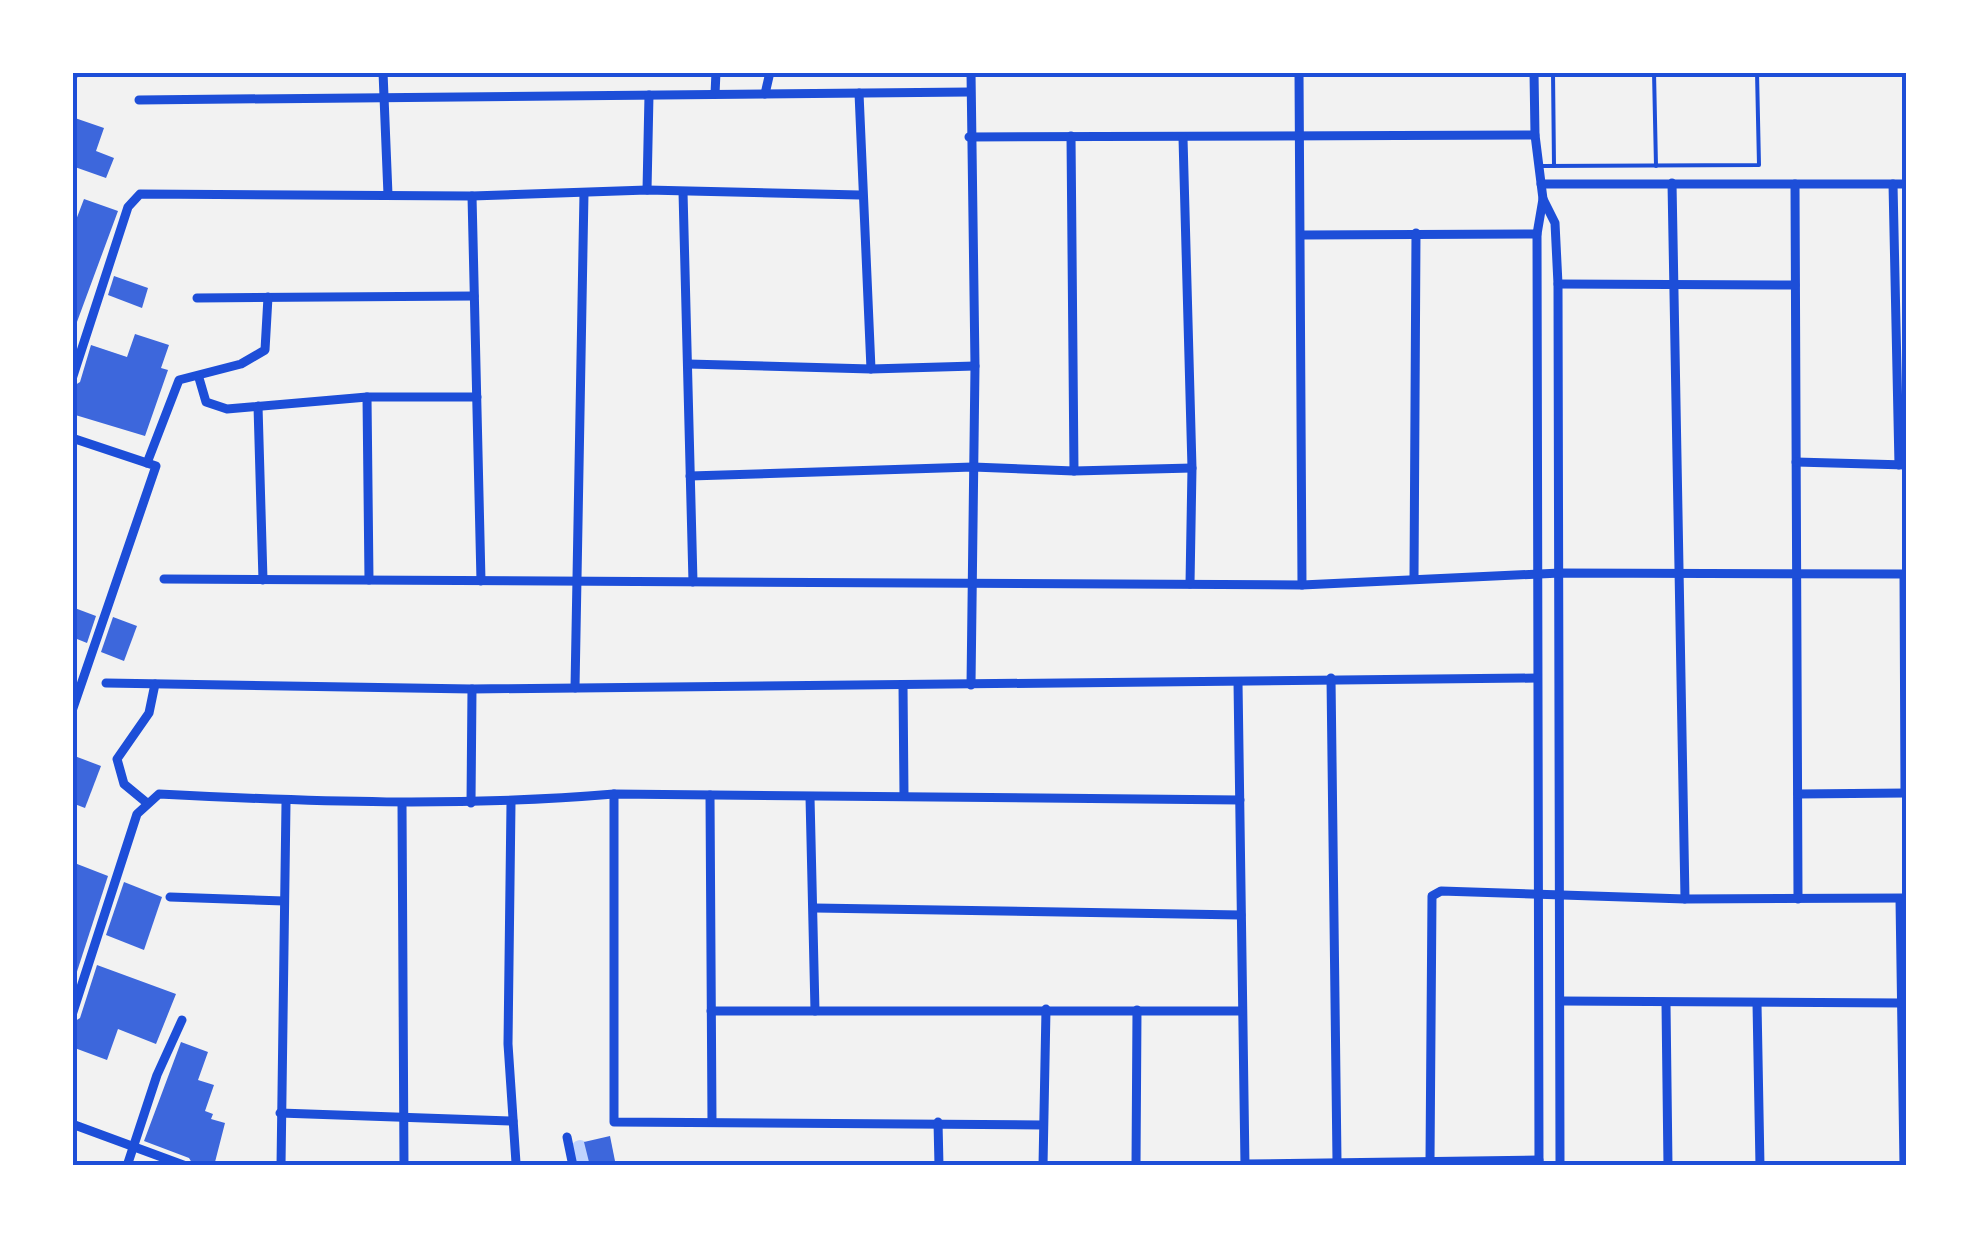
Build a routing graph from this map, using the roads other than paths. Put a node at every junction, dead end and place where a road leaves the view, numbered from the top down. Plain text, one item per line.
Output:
1 (383, 72) edge
2 (716, 72) edge
3 (770, 72) edge
4 (970, 72) edge
5 (1299, 72) edge
6 (1534, 72) edge
7 (1553, 72) edge
8 (1654, 72) edge
9 (1758, 72) edge
10 (970, 92) junction
11 (859, 93) junction
12 (715, 94) junction
13 (765, 94) junction
14 (649, 95) junction
15 (386, 98) junction
16 (139, 100) dead end
17 (1302, 134) junction
18 (1535, 135) junction
19 (1071, 136) junction
20 (969, 137) junction
21 (1184, 138) junction
22 (1538, 166) junction
23 (1554, 166) junction
24 (1656, 166) junction
25 (1541, 184) junction
26 (1672, 184) junction
27 (1795, 184) junction
28 (1893, 184) junction
29 (1906, 184) edge
30 (647, 190) junction
31 (684, 192) junction
32 (584, 193) junction
33 (388, 194) junction
34 (860, 194) junction
35 (472, 196) junction
36 (1543, 199) junction
37 (1416, 233) junction
38 (1537, 234) junction
39 (1304, 235) junction
40 (1558, 284) junction
41 (1674, 285) junction
42 (1795, 285) junction
43 (474, 296) junction
44 (268, 297) junction
45 (197, 298) dead end
46 (688, 364) junction
47 (976, 366) junction
48 (1901, 368) edge
49 (871, 370) junction
50 (199, 378) junction
51 (72, 379) edge
52 (368, 397) junction
53 (477, 397) junction
54 (258, 406) junction
55 (72, 438) edge
56 (1796, 462) junction
57 (146, 463) junction
58 (1903, 465) edge
59 (973, 467) junction
60 (1192, 468) junction
61 (1074, 471) junction
62 (690, 476) junction
63 (1679, 572) junction
64 (1796, 572) junction
65 (1560, 573) junction
66 (1905, 574) edge
67 (1535, 575) junction
68 (164, 579) dead end
69 (1414, 579) junction
70 (262, 580) junction
71 (369, 580) junction
72 (481, 581) junction
73 (576, 581) junction
74 (693, 582) junction
75 (973, 583) junction
76 (1190, 584) junction
77 (1302, 585) junction
78 (1331, 678) junction
79 (1537, 678) junction
80 (1238, 682) junction
81 (106, 683) dead end
82 (156, 684) junction
83 (903, 685) junction
84 (971, 685) junction
85 (574, 688) junction
86 (472, 689) junction
87 (72, 710) edge
88 (1906, 793) edge
89 (614, 794) junction
90 (1798, 794) junction
91 (710, 795) junction
92 (904, 795) junction
93 (810, 797) junction
94 (1240, 800) junction
95 (147, 803) junction
96 (402, 803) junction
97 (471, 803) junction
98 (511, 803) junction
99 (286, 804) junction
100 (1539, 895) junction
101 (170, 896) dead end
102 (1560, 896) junction
103 (1903, 898) edge
104 (1798, 899) junction
105 (284, 900) junction
106 (1685, 900) junction
107 (815, 908) junction
108 (1241, 915) junction
109 (1561, 1001) junction
110 (1902, 1003) junction
111 (1666, 1004) junction
112 (1758, 1004) junction
113 (1046, 1009) junction
114 (1137, 1010) junction
115 (712, 1011) junction
116 (815, 1011) junction
117 (1242, 1011) junction
118 (72, 1015) edge
119 (182, 1020) dead end
120 (280, 1113) junction
121 (404, 1117) junction
122 (513, 1121) junction
123 (712, 1122) junction
124 (938, 1122) junction
125 (72, 1124) edge
126 (1043, 1125) junction
127 (567, 1138) dead end
128 (133, 1148) junction
129 (1337, 1160) junction
130 (1430, 1160) junction
131 (1538, 1162) edge
132 (516, 1163) edge
133 (1244, 1165) edge
134 (127, 1166) edge
135 (186, 1166) edge
136 (281, 1166) edge
137 (404, 1166) edge
138 (573, 1166) edge
139 (939, 1166) edge
140 (1044, 1166) edge
141 (1136, 1166) edge
142 (1560, 1166) edge
143 (1668, 1166) edge
144 (1760, 1166) edge
145 (1904, 1166) edge

1 - 15 street
2 - 12 street
3 - 13 street
4 - 10 street
5 - 17 street
6 - 18 street
7 - 23 lane
8 - 24 lane
9 - 24 lane
10 - 11 street
10 - 20 street
11 - 13 street
11 - 34 street
12 - 13 street
12 - 14 street
14 - 15 street
14 - 30 street
15 - 16 street
15 - 33 street
17 - 18 street
17 - 21 street
17 - 39 street
18 - 22 street
19 - 20 street
19 - 21 street
19 - 61 street
20 - 47 street
21 - 60 street
22 - 23 lane
22 - 25 street
23 - 24 lane
25 - 26 street
25 - 36 street
26 - 27 street
26 - 41 street
27 - 28 street
27 - 42 street
28 - 29 street
28 - 48 street
30 - 31 street
30 - 32 street
31 - 34 street
31 - 46 street
32 - 35 street
32 - 73 street
33 - 35 street
33 - 51 street
34 - 49 street
35 - 43 street
36 - 38 street
36 - 40 street
37 - 38 street
37 - 39 street
37 - 69 street
38 - 67 street
39 - 77 street
40 - 41 street
40 - 65 street
41 - 42 street
41 - 63 street
42 - 56 street
43 - 44 street
43 - 53 street
44 - 45 street
44 - 50 street
46 - 49 street
46 - 62 street
47 - 49 street
47 - 59 street
48 - 58 street
50 - 54 street
50 - 57 street
52 - 53 street
52 - 54 street
52 - 71 street
53 - 72 street
54 - 70 street
55 - 57 street
56 - 58 street
56 - 64 street
57 - 87 street
59 - 61 street
59 - 62 street
59 - 75 street
60 - 61 street
60 - 76 street
62 - 74 street
63 - 64 street
63 - 65 street
63 - 106 street
64 - 66 street
64 - 90 street
65 - 67 street
65 - 102 street
66 - 88 street
67 - 69 street
67 - 79 street
68 - 70 street
69 - 77 street
70 - 71 street
71 - 72 street
72 - 73 street
73 - 74 street
73 - 85 street
74 - 75 street
75 - 76 street
75 - 84 street
76 - 77 street
78 - 79 street
78 - 80 street
78 - 129 street
79 - 100 street
80 - 84 street
80 - 94 street
81 - 82 street
82 - 86 street
82 - 95 street
83 - 84 street
83 - 85 street
83 - 92 street
85 - 86 street
86 - 97 street
88 - 90 street
89 - 91 street
89 - 98 street
89 - 123 street
90 - 104 street
91 - 93 street
91 - 115 street
92 - 93 street
92 - 94 street
93 - 107 street
94 - 108 street
95 - 99 street
95 - 118 street
96 - 97 street
96 - 99 street
96 - 121 street
97 - 98 street
98 - 122 street
99 - 105 street
100 - 102 street
100 - 130 street
100 - 131 street
101 - 105 street
102 - 106 street
102 - 109 street
103 - 104 street
103 - 110 street
104 - 106 street
105 - 120 street
107 - 108 street
107 - 116 street
108 - 117 street
109 - 111 street
109 - 142 street
110 - 112 street
110 - 145 street
111 - 112 street
111 - 143 street
112 - 144 street
113 - 114 street
113 - 116 street
113 - 126 street
114 - 117 street
114 - 141 street
115 - 116 street
115 - 123 street
117 - 133 street
119 - 128 street
120 - 121 street
120 - 136 street
121 - 122 street
121 - 137 street
122 - 132 street
123 - 124 street
124 - 126 street
124 - 139 street
125 - 128 street
126 - 140 street
127 - 138 street
128 - 134 street
128 - 135 street
129 - 130 street
129 - 133 street
130 - 131 street

